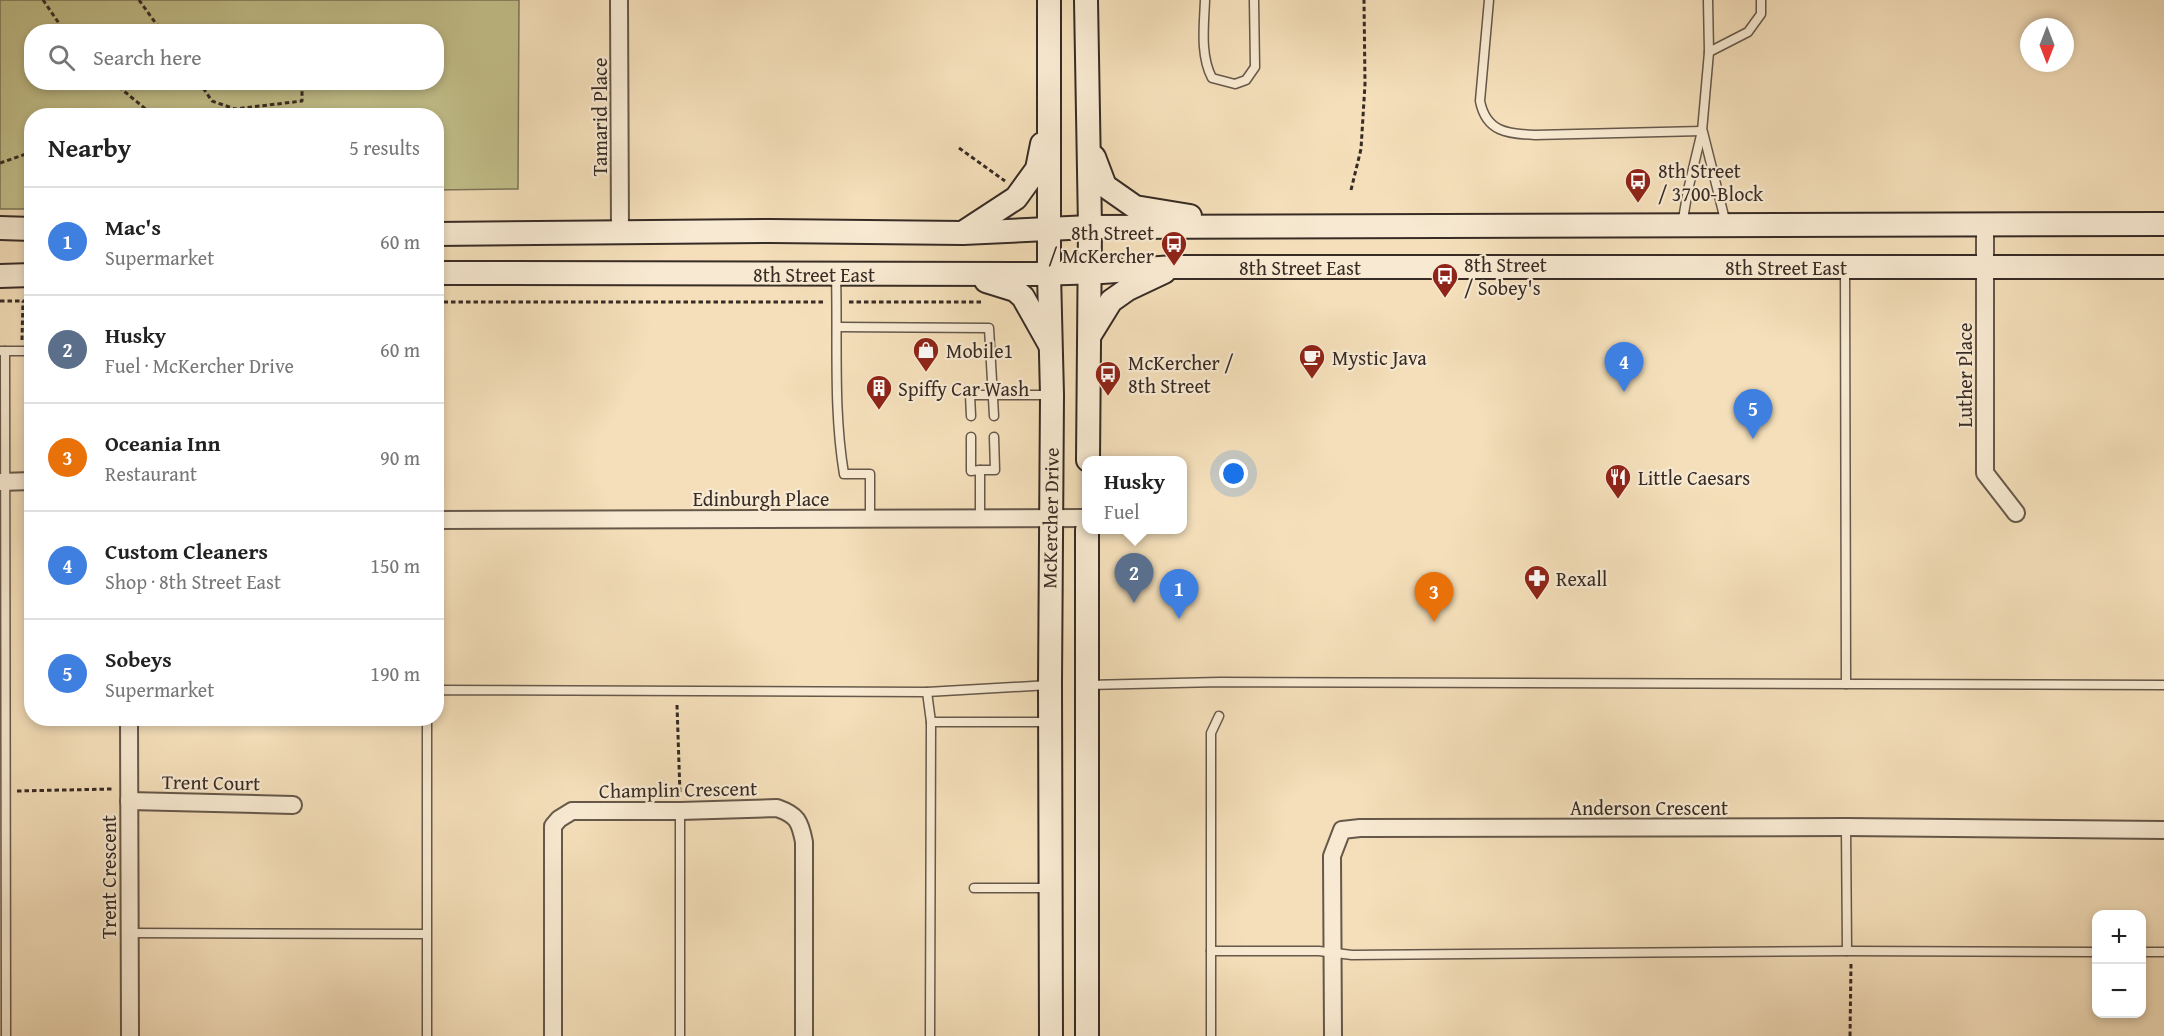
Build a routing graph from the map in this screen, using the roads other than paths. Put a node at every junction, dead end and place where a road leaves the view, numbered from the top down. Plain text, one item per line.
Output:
1 (620, 0) edge
2 (1049, 0) edge
3 (1086, 0) edge
4 (1205, 0) edge
5 (1254, 0) edge
6 (1489, 0) edge
7 (1708, 0) edge
8 (1761, 0) edge
9 (1710, 52) junction
10 (1049, 114) junction
11 (1702, 131) junction
12 (1088, 140) junction
13 (2164, 225) edge
14 (1682, 226) junction
15 (1726, 226) junction
16 (1985, 226) junction
17 (1090, 227) junction
18 (1250, 227) junction
19 (0, 228) edge
20 (1049, 228) junction
21 (24, 229) edge
22 (963, 233) junction
23 (444, 234) edge
24 (620, 234) junction
25 (1174, 267) junction
26 (1845, 267) junction
27 (2164, 267) edge
28 (1984, 268) junction
29 (444, 273) edge
30 (1090, 273) junction
31 (836, 274) junction
32 (964, 274) junction
33 (1049, 274) junction
34 (24, 275) edge
35 (0, 276) edge
36 (837, 327) junction
37 (1090, 335) junction
38 (1050, 345) junction
39 (3, 351) edge
40 (24, 351) edge
41 (993, 394) junction
42 (1052, 395) junction
43 (971, 416) dead end
44 (994, 416) dead end
45 (971, 437) dead end
46 (994, 437) dead end
47 (1088, 456) edge
48 (980, 470) junction
49 (24, 481) edge
50 (3, 482) edge
51 (2016, 513) dead end
52 (980, 517) junction
53 (1050, 518) junction
54 (1082, 518) edge
55 (444, 519) edge
56 (870, 519) junction
57 (1087, 534) edge
58 (1846, 684) junction
59 (1050, 685) junction
60 (1087, 685) junction
61 (2164, 685) edge
62 (444, 690) edge
63 (927, 692) junction
64 (1219, 716) dead end
65 (931, 722) junction
66 (1050, 722) junction
67 (129, 726) edge
68 (427, 726) edge
69 (129, 793) junction
70 (293, 805) dead end
71 (680, 811) junction
72 (1846, 827) junction
73 (2164, 830) edge
74 (974, 888) dead end
75 (1050, 888) junction
76 (129, 933) junction
77 (426, 934) junction
78 (1211, 951) junction
79 (1847, 951) junction
80 (2092, 952) edge
81 (2146, 952) edge
82 (2164, 952) edge
83 (1334, 953) junction
84 (6, 1036) edge
85 (130, 1036) edge
86 (427, 1036) edge
87 (554, 1036) edge
88 (680, 1036) edge
89 (804, 1036) edge
90 (930, 1036) edge
91 (1051, 1036) edge
92 (1087, 1036) edge
93 (1211, 1036) edge
94 (1333, 1036) edge

1 - 24 street, Tamarid Place
2 - 10 main road, McKercher Drive
3 - 12 main road, McKercher Drive
4 - 5 lane
6 - 11 lane
7 - 9 lane
8 - 9 lane
9 - 11 lane
10 - 20 main road, McKercher Drive
10 - 22 main road
11 - 14 lane
11 - 15 lane
12 - 17 main road, McKercher Drive
12 - 18 main road
13 - 16 main road, 8th Street East
14 - 15 main road, 8th Street East
14 - 18 main road, 8th Street East
15 - 16 main road, 8th Street East
16 - 28 street, Luther Place
17 - 18 main road, 8th Street East
17 - 20 main road, 8th Street East
17 - 30 main road, McKercher Drive
19 - 21 main road
20 - 22 main road, 8th Street East
20 - 33 main road, McKercher Drive
22 - 24 main road, 8th Street East
23 - 24 main road, 8th Street East
25 - 26 main road, 8th Street East
25 - 30 main road, 8th Street East
25 - 37 main road
26 - 28 main road, 8th Street East
26 - 58 lane
27 - 28 main road, 8th Street East
28 - 51 street, Luther Place
29 - 31 main road, 8th Street East
30 - 33 main road, 8th Street East
30 - 37 main road, McKercher Drive
31 - 32 main road, 8th Street East
31 - 36 lane
32 - 33 main road, 8th Street East
32 - 38 main road
33 - 38 main road, McKercher Drive
34 - 35 main road
36 - 41 lane
36 - 56 lane
37 - 47 main road, McKercher Drive
38 - 42 main road, McKercher Drive
39 - 40 lane
39 - 50 lane
41 - 42 lane
41 - 43 lane
41 - 44 lane
42 - 53 main road, McKercher Drive
45 - 48 lane
46 - 48 lane
48 - 52 lane
49 - 50 street
50 - 84 lane
52 - 53 street, Edinburgh Place
52 - 56 street, Edinburgh Place
53 - 54 street, Edinburgh Place
53 - 59 main road, McKercher Drive
55 - 56 street, Edinburgh Place
57 - 60 main road, McKercher Drive
58 - 60 lane
58 - 61 lane
59 - 63 lane
59 - 66 main road, McKercher Drive
60 - 92 main road, McKercher Drive
62 - 63 lane
63 - 65 lane
64 - 78 lane
65 - 66 lane
65 - 90 lane
66 - 75 main road, McKercher Drive
67 - 69 street, Trent Crescent
68 - 77 lane
69 - 70 street, Trent Court
69 - 76 street, Trent Crescent
71 - 87 street, Champlin Crescent
71 - 88 lane
71 - 89 street, Champlin Crescent
72 - 73 street, Anderson Crescent
72 - 79 lane
72 - 83 street, Anderson Crescent
74 - 75 lane
75 - 91 main road, McKercher Drive
76 - 77 lane
76 - 85 street, Trent Crescent
77 - 86 lane
78 - 83 lane
78 - 93 lane
79 - 80 lane
79 - 83 lane
81 - 82 lane
83 - 94 street, Anderson Crescent

